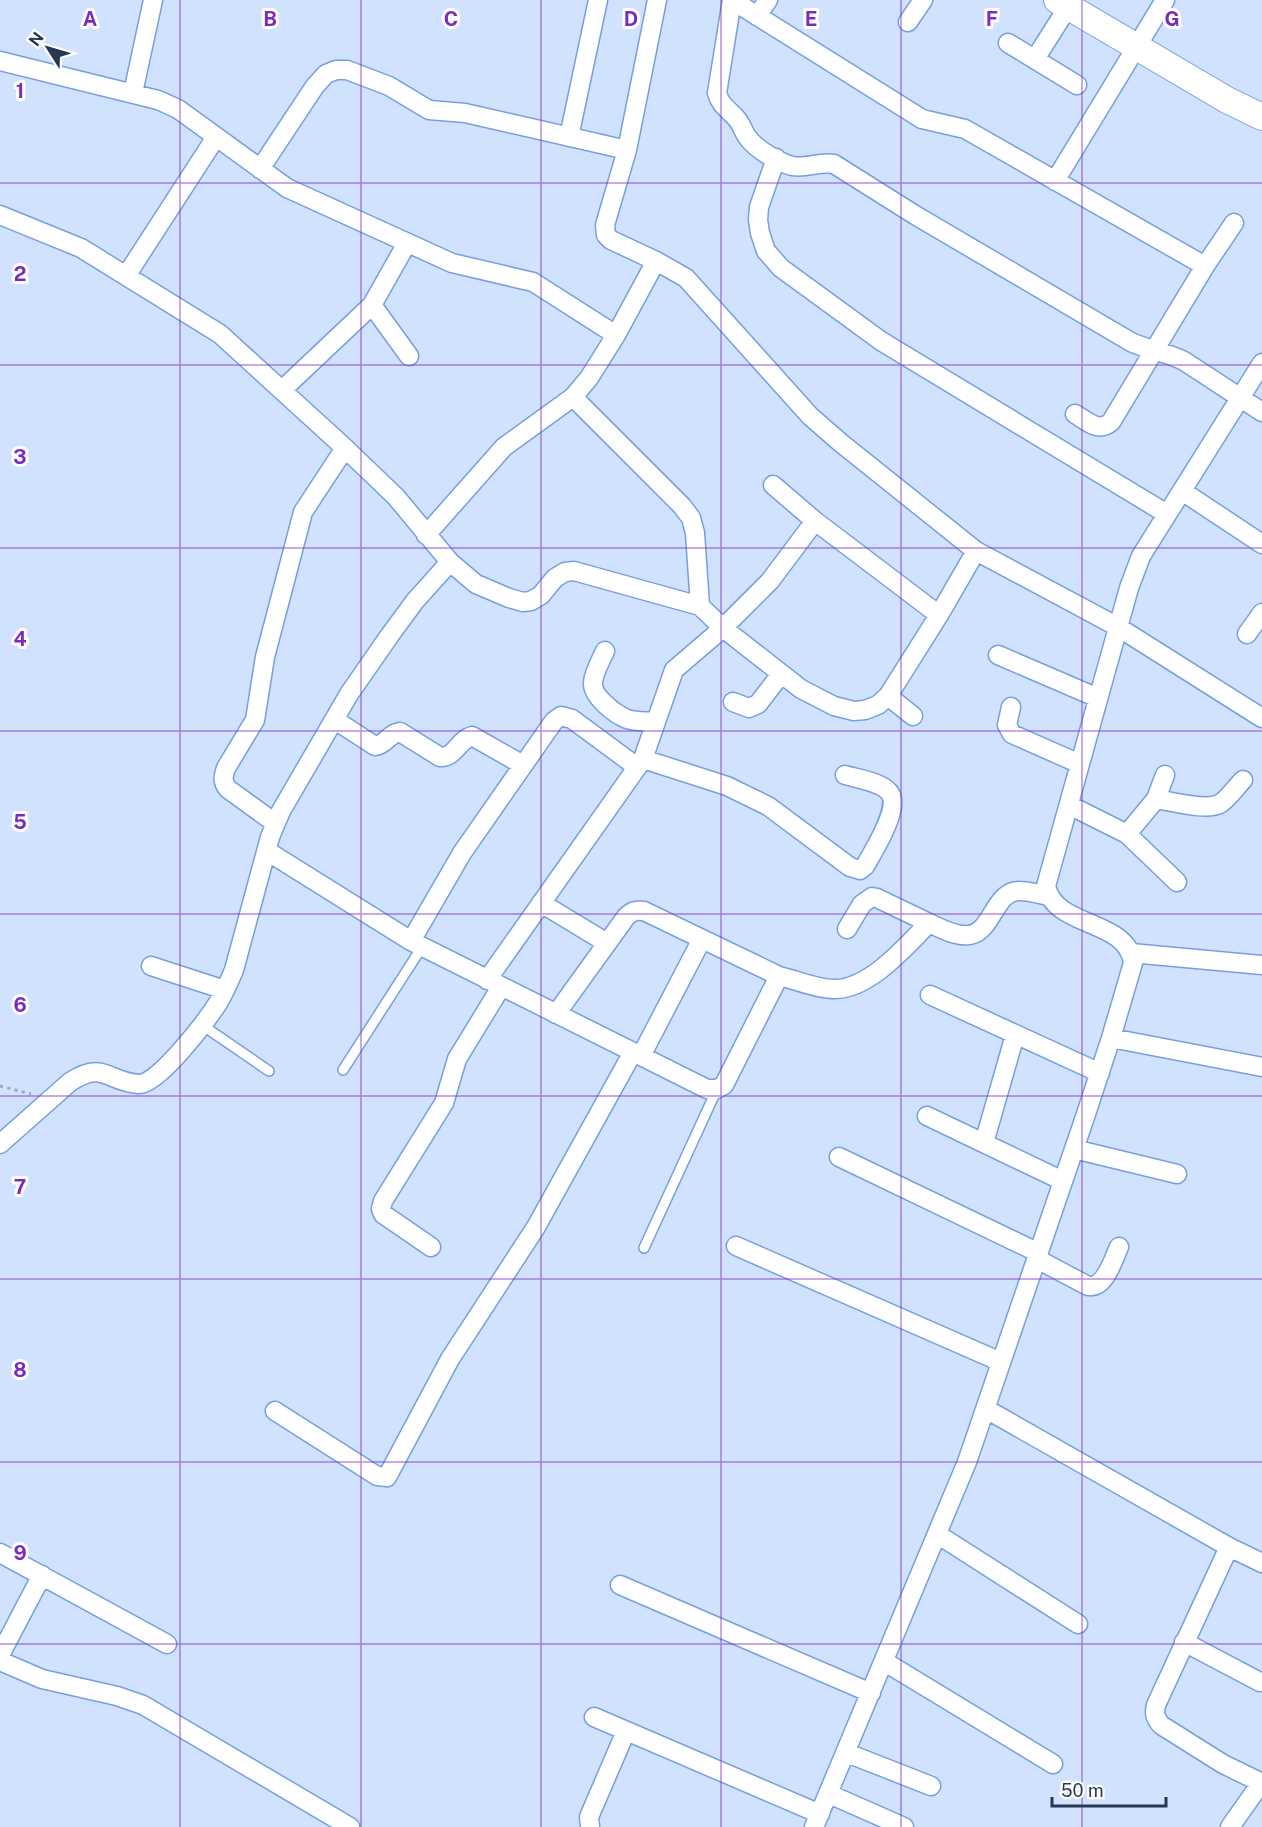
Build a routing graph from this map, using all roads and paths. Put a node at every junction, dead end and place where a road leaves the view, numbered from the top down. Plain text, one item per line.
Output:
1 (153, 0) edge
2 (598, 0) edge
3 (657, 0) edge
4 (732, 0) edge
5 (768, 0) edge
6 (923, 0) edge
7 (1165, 0) edge
8 (1063, 3) edge
9 (757, 16) junction
10 (908, 22) dead end
11 (1008, 43) dead end
12 (1137, 47) junction
13 (1035, 59) junction
14 (0, 61) edge
15 (1077, 85) dead end
16 (133, 93) junction
17 (1262, 117) edge
18 (216, 137) junction
19 (569, 137) junction
20 (627, 150) junction
21 (776, 158) junction
22 (260, 169) junction
23 (1054, 181) junction
24 (0, 215) edge
25 (1234, 223) dead end
26 (407, 243) junction
27 (656, 261) junction
28 (1205, 266) junction
29 (126, 276) junction
30 (372, 305) junction
31 (616, 335) junction
32 (1154, 351) junction
33 (409, 356) dead end
34 (1262, 363) edge
35 (282, 390) junction
36 (573, 397) junction
37 (1240, 399) junction
38 (1262, 412) edge
39 (1075, 414) dead end
40 (345, 447) junction
41 (773, 485) dead end
42 (1182, 491) junction
43 (1167, 514) junction
44 (815, 521) junction
45 (426, 535) junction
46 (1262, 544) edge
47 (976, 551) junction
48 (450, 562) junction
49 (700, 606) junction
50 (1262, 613) edge
51 (939, 615) junction
52 (1118, 627) junction
53 (723, 628) junction
54 (1247, 634) dead end
55 (604, 651) dead end
56 (998, 655) dead end
57 (781, 674) junction
58 (888, 696) junction
59 (1098, 698) junction
60 (733, 702) dead end
61 (1011, 707) dead end
62 (913, 716) dead end
63 (1262, 718) edge
64 (335, 720) junction
65 (656, 722) junction
66 (640, 763) junction
67 (1080, 764) junction
68 (523, 765) junction
69 (845, 775) dead end
70 (1165, 775) dead end
71 (1244, 780) dead end
72 (1156, 799) junction
73 (1069, 805) junction
74 (275, 823) junction
75 (1127, 834) junction
76 (267, 851) junction
77 (1178, 882) dead end
78 (1048, 896) junction
79 (541, 903) junction
80 (928, 923) junction
81 (847, 929) dead end
82 (702, 939) junction
83 (607, 943) junction
84 (416, 944) junction
85 (1131, 953) junction
86 (1262, 965) edge
87 (151, 966) dead end
88 (779, 976) junction
89 (494, 983) junction
90 (225, 990) junction
91 (930, 995) dead end
92 (556, 1014) junction
93 (202, 1025) junction
94 (1015, 1035) junction
95 (1111, 1038) junction
96 (637, 1054) junction
97 (1262, 1068) edge
98 (343, 1070) dead end
99 (269, 1071) dead end
100 (1100, 1073) junction
101 (0, 1086) edge
102 (717, 1089) junction
103 (51, 1098) junction
104 (927, 1116) dead end
105 (984, 1143) junction
106 (0, 1144) edge
107 (1074, 1149) junction
108 (839, 1157) dead end
109 (1177, 1174) dead end
110 (1064, 1181) junction
111 (736, 1246) dead end
112 (431, 1247) dead end
113 (644, 1248) dead end
114 (1119, 1248) dead end
115 (1038, 1256) junction
116 (1001, 1362) junction
117 (986, 1409) junction
118 (274, 1411) dead end
119 (937, 1534) junction
120 (1229, 1547) junction
121 (0, 1553) edge
122 (1262, 1563) edge
123 (42, 1575) junction
124 (620, 1585) dead end
125 (1078, 1624) dead end
126 (1184, 1642) junction
127 (167, 1644) dead end
128 (0, 1655) edge
129 (0, 1660) edge
130 (885, 1662) junction
131 (1260, 1682) dead end
132 (872, 1693) junction
133 (594, 1717) dead end
134 (626, 1731) junction
135 (847, 1753) junction
136 (1053, 1764) dead end
137 (1261, 1783) edge
138 (931, 1786) dead end
139 (829, 1794) junction
140 (817, 1821) edge
141 (350, 1827) edge
142 (590, 1827) edge
143 (904, 1827) edge
144 (1230, 1827) edge

1 - 16 street
2 - 19 street
3 - 20 street
4 - 9 street
4 - 21 street
5 - 9 street
6 - 10 street
7 - 12 street
8 - 12 street
8 - 13 street
9 - 23 street
11 - 13 street
12 - 17 street
12 - 23 street
13 - 15 street
14 - 16 street
16 - 18 street
18 - 22 street
18 - 29 street
19 - 20 street
19 - 22 street
20 - 27 street
21 - 32 street
21 - 43 street
22 - 26 street
23 - 28 street
24 - 29 street
25 - 28 street
26 - 30 street
26 - 31 street
27 - 31 street
27 - 47 street
28 - 32 street
29 - 35 street
30 - 33 street
30 - 35 street
31 - 36 street
32 - 37 street
32 - 39 street
34 - 37 street
35 - 40 street
36 - 45 street
36 - 49 street
37 - 38 street
37 - 42 street
40 - 45 street
40 - 74 street
41 - 44 street
42 - 43 street
42 - 46 street
43 - 52 street
44 - 51 street
44 - 53 street
45 - 48 street
47 - 51 street
47 - 52 street
48 - 49 street
48 - 64 street
49 - 53 street
50 - 54 street
51 - 58 street
52 - 59 street
52 - 63 street
53 - 57 street
53 - 65 street
55 - 65 street
56 - 59 street
57 - 58 street
57 - 60 street
58 - 62 street
59 - 67 street
61 - 67 street
64 - 68 street
64 - 74 street
65 - 66 street
66 - 68 street
66 - 69 street
66 - 79 street
67 - 73 street
68 - 84 street
70 - 72 street
71 - 72 street
72 - 75 street
73 - 75 street
73 - 78 street
74 - 76 street
75 - 77 street
76 - 84 street
76 - 90 street
78 - 80 street
78 - 85 street
79 - 83 street
79 - 89 street
80 - 81 street
80 - 88 street
82 - 83 street
82 - 88 street
82 - 96 street
83 - 92 street
84 - 89 street
84 - 98 lane
85 - 86 street
85 - 95 street
87 - 90 street
88 - 102 street
89 - 92 street
89 - 112 street
90 - 93 street
91 - 94 street
92 - 96 street
93 - 99 lane
93 - 103 street
94 - 100 street
94 - 105 street
95 - 97 street
95 - 100 street
96 - 102 street
96 - 118 street
100 - 107 street
101 - 103 path
102 - 113 lane
103 - 106 street
104 - 105 street
105 - 110 street
107 - 109 street
107 - 110 street
108 - 115 street
110 - 115 street
111 - 116 street
114 - 115 street
115 - 116 street
116 - 117 street
117 - 119 street
117 - 120 street
119 - 125 street
119 - 130 street
120 - 122 street
120 - 126 street
121 - 123 street
123 - 127 street
123 - 128 street
124 - 132 street
126 - 131 street
126 - 137 street
129 - 141 street
130 - 132 street
130 - 136 street
132 - 135 street
133 - 134 street
134 - 140 street
134 - 142 street
135 - 138 street
135 - 139 street
137 - 144 street
139 - 140 street
139 - 143 street

